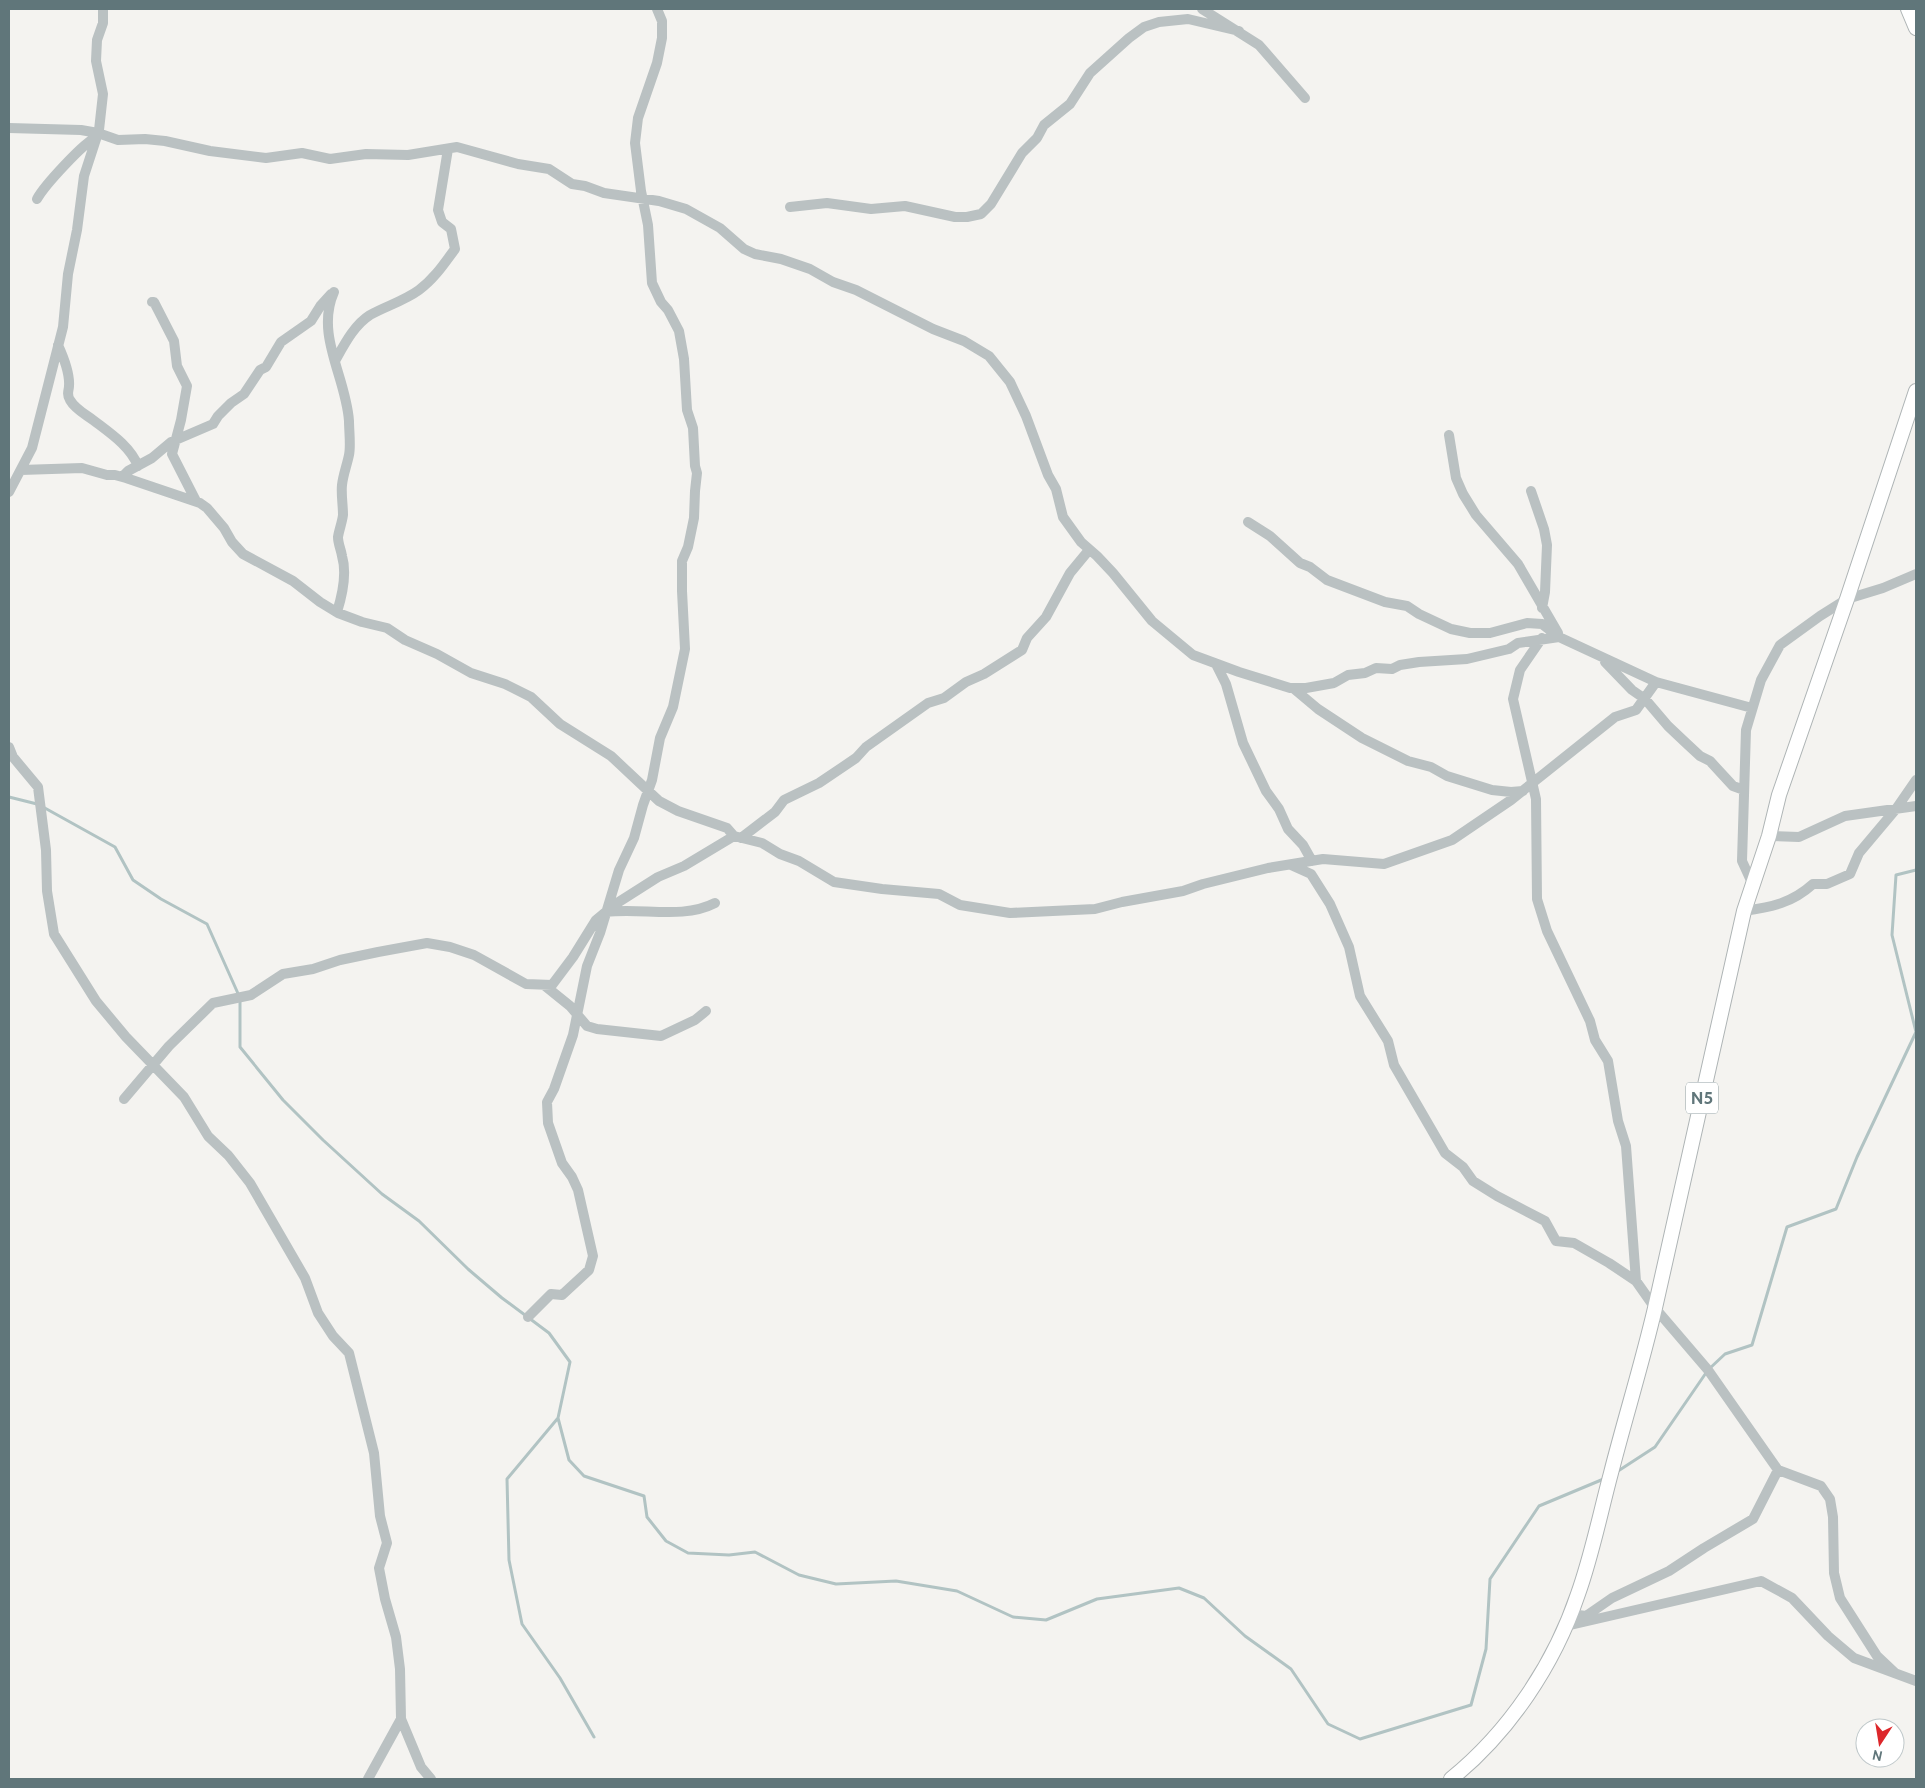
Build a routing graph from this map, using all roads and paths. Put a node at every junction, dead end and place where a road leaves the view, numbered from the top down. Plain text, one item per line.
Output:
1 (103, 9) edge
2 (657, 9) edge
3 (1202, 9) edge
4 (1908, 9) edge
5 (1916, 28) edge
6 (1239, 31) junction
7 (1305, 98) dead end
8 (9, 128) edge
9 (98, 135) junction
10 (448, 149) junction
11 (642, 198) junction
12 (37, 199) dead end
13 (790, 207) dead end
14 (152, 302) dead end
15 (58, 345) junction
16 (335, 361) junction
17 (1916, 391) edge
18 (1449, 435) dead end
19 (176, 440) junction
20 (138, 466) junction
21 (21, 470) junction
22 (122, 477) junction
23 (1531, 491) dead end
24 (9, 492) edge
25 (196, 501) junction
26 (1248, 522) dead end
27 (1089, 550) junction
28 (1916, 574) edge
29 (1847, 599) junction
30 (1542, 608) junction
31 (337, 612) junction
32 (1559, 636) junction
33 (1542, 638) junction
34 (1601, 657) junction
35 (1216, 664) junction
36 (1656, 682) junction
37 (1293, 688) junction
38 (1645, 699) junction
39 (1752, 708) junction
40 (9, 747) edge
41 (1916, 780) edge
42 (1534, 783) junction
43 (1744, 790) junction
44 (648, 791) junction
45 (1524, 791) junction
46 (1916, 806) edge
47 (1896, 809) junction
48 (1769, 836) junction
49 (738, 837) junction
50 (1312, 861) junction
51 (1290, 865) junction
52 (1753, 885) junction
53 (715, 903) dead end
54 (1744, 911) junction
55 (606, 912) junction
56 (544, 985) junction
57 (706, 1011) dead end
58 (577, 1014) junction
59 (153, 1064) junction
60 (124, 1099) dead end
61 (1636, 1281) junction
62 (1655, 1308) junction
63 (528, 1317) dead end
64 (1778, 1470) junction
65 (1568, 1620) junction
66 (1895, 1673) junction
67 (1916, 1681) edge
68 (401, 1719) junction
69 (368, 1779) edge
70 (431, 1779) edge
71 (1451, 1779) edge

1 - 9 street
2 - 11 street
3 - 6 street
4 - 5 highway
6 - 7 street
6 - 13 street
8 - 9 street
9 - 10 street
9 - 12 street
9 - 15 street
10 - 11 street
10 - 16 street
11 - 27 street
11 - 44 street
14 - 19 street
15 - 20 street
15 - 21 street
16 - 19 street
16 - 31 street
17 - 29 highway, N5
18 - 30 street
19 - 20 street
19 - 25 street
20 - 22 street
21 - 22 street
21 - 24 street
22 - 25 street
23 - 30 street
25 - 31 street
26 - 32 street
27 - 35 street
27 - 49 street
28 - 29 street
29 - 39 street
29 - 48 highway, N5
30 - 32 street
31 - 44 street
32 - 33 street
32 - 34 street
33 - 37 street
33 - 42 street
34 - 36 street
34 - 38 street
35 - 37 street
35 - 50 street
36 - 38 street
36 - 39 street
37 - 45 street
38 - 42 street
38 - 43 street
39 - 43 street
40 - 59 street
41 - 47 street
42 - 45 street
42 - 61 street
43 - 52 street
44 - 49 street
44 - 55 street
45 - 50 street
46 - 47 street
47 - 48 street
47 - 54 street
48 - 52 highway, N5
49 - 51 street
49 - 55 street
50 - 51 street
51 - 61 street
52 - 54 highway, N5
53 - 55 street
54 - 62 highway, N5
55 - 56 street
55 - 58 street
56 - 58 street
56 - 59 street
57 - 58 street
58 - 63 street
59 - 60 street
59 - 68 street
61 - 62 street
62 - 64 street
62 - 65 highway, N5
64 - 65 street
64 - 66 street
65 - 66 street
65 - 71 highway, N5
66 - 67 street
68 - 69 street
68 - 70 street

